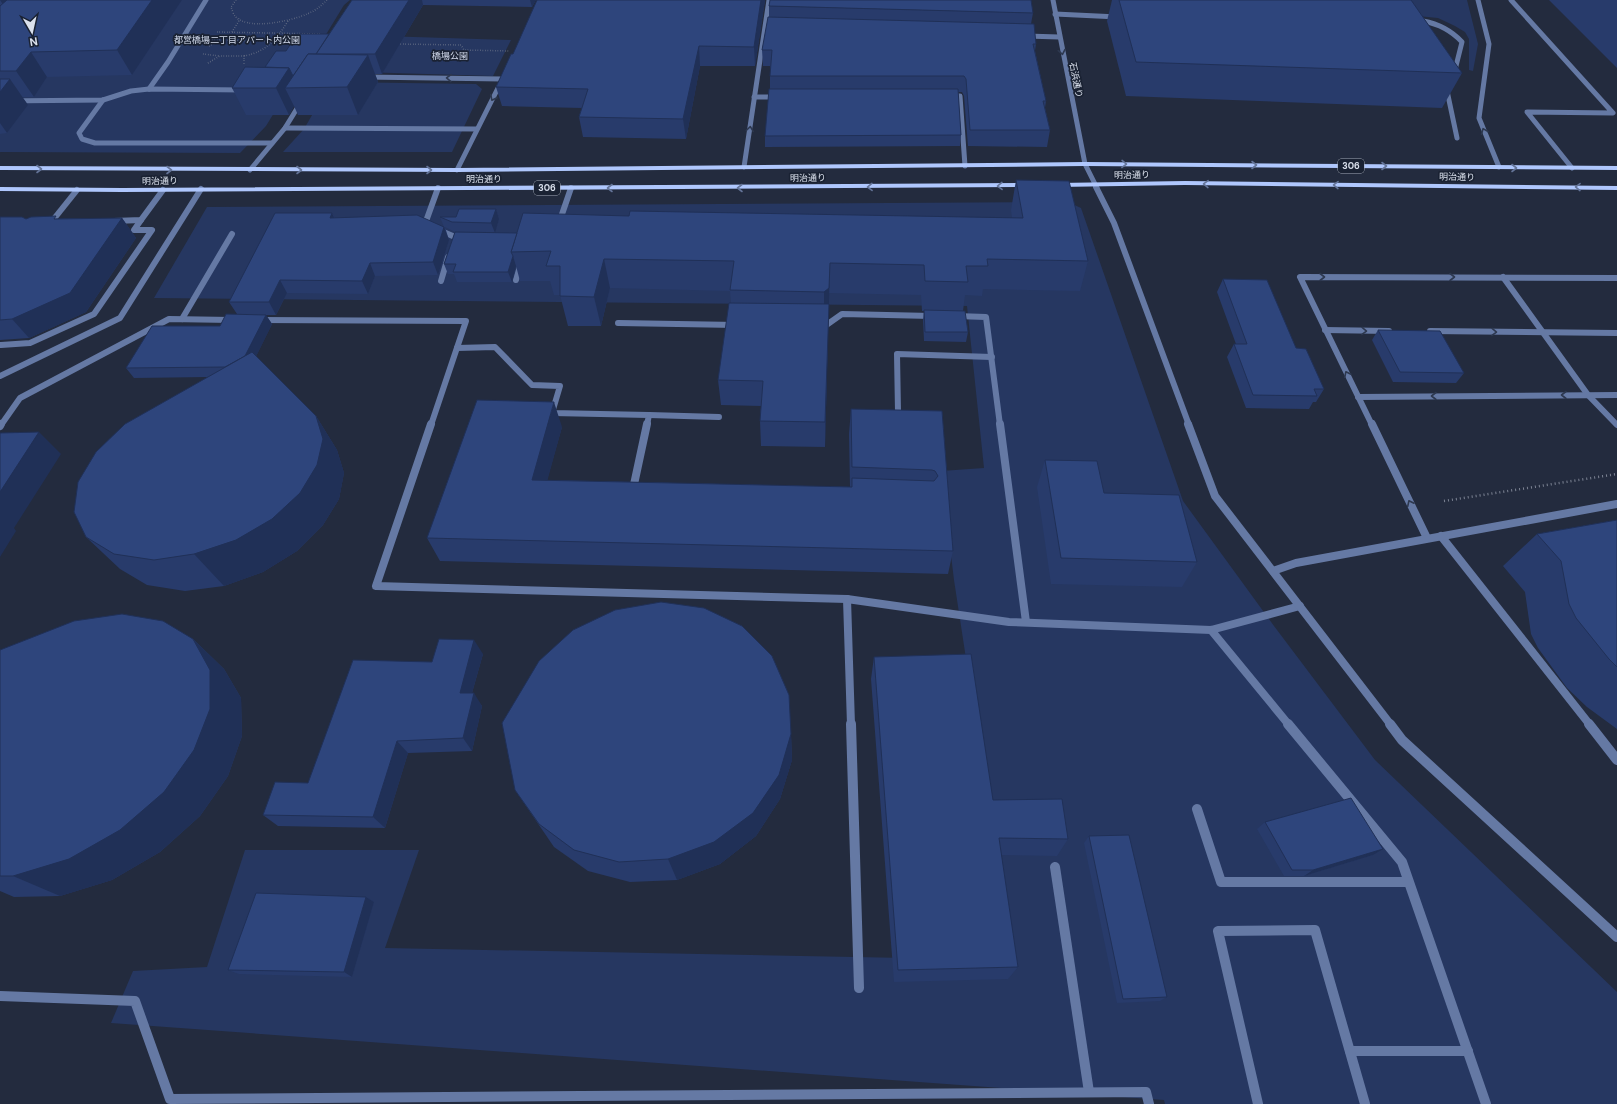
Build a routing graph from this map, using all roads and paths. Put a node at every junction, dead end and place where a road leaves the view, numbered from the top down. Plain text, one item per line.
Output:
1 (206, 0) edge
2 (236, 0) edge
3 (327, 0) edge
4 (769, 0) edge
5 (1053, 0) edge
6 (1478, 0) edge
7 (1511, 0) edge
8 (1055, 14) junction
9 (1126, 17) edge
10 (240, 20) junction
11 (289, 21) junction
12 (1423, 21) edge
13 (765, 29) junction
14 (773, 29) edge
15 (186, 32) junction
16 (232, 32) junction
17 (281, 33) junction
18 (320, 34) edge
19 (1021, 36) edge
20 (1059, 37) junction
21 (209, 40) dead end
22 (274, 41) junction
23 (391, 44) edge
24 (510, 51) dead end
25 (244, 56) dead end
26 (506, 72) edge
27 (360, 77) edge
28 (1443, 77) edge
29 (502, 79) junction
30 (149, 89) junction
31 (250, 90) edge
32 (1448, 90) junction
33 (944, 96) edge
34 (304, 97) edge
35 (754, 97) junction
36 (786, 97) edge
37 (0, 100) edge
38 (103, 100) junction
39 (285, 128) junction
40 (477, 129) junction
41 (1457, 138) dead end
42 (272, 144) junction
43 (1085, 164) junction
44 (965, 166) junction
45 (744, 167) junction
46 (0, 168) edge
47 (1499, 168) junction
48 (1572, 168) junction
49 (1617, 168) edge
50 (250, 170) junction
51 (457, 170) junction
52 (1038, 185) edge
53 (1053, 185) edge
54 (1095, 185) junction
55 (438, 188) junction
56 (571, 188) junction
57 (1617, 188) edge
58 (0, 189) edge
59 (201, 189) junction
60 (77, 190) junction
61 (163, 190) junction
62 (141, 220) junction
63 (52, 221) junction
64 (60, 221) edge
65 (104, 221) edge
66 (552, 228) edge
67 (45, 229) edge
68 (232, 234) dead end
69 (455, 237) junction
70 (469, 237) edge
71 (452, 245) edge
72 (450, 252) edge
73 (522, 259) edge
74 (1503, 277) junction
75 (1617, 278) edge
76 (516, 280) edge
77 (441, 281) dead end
78 (182, 319) junction
79 (237, 320) edge
80 (253, 320) edge
81 (618, 323) dead end
82 (745, 325) edge
83 (809, 326) edge
84 (1325, 330) junction
85 (1395, 331) edge
86 (1426, 331) edge
87 (1543, 332) junction
88 (1617, 333) edge
89 (1, 345) edge
90 (456, 348) junction
91 (992, 357) junction
92 (0, 376) edge
93 (1588, 395) junction
94 (1617, 395) edge
95 (1358, 397) junction
96 (898, 412) edge
97 (649, 415) junction
98 (719, 417) dead end
99 (1617, 425) edge
100 (0, 426) edge
101 (1617, 474) edge
102 (640, 490) edge
103 (1444, 501) dead end
104 (1617, 504) edge
105 (1441, 536) junction
106 (1427, 538) junction
107 (1273, 571) junction
108 (847, 599) junction
109 (1300, 606) junction
110 (1026, 622) junction
111 (1211, 630) junction
112 (1617, 760) edge
113 (1197, 810) dead end
114 (1055, 867) edge
115 (1408, 882) junction
116 (1617, 937) edge
117 (859, 988) dead end
118 (0, 996) edge
119 (1350, 1050) junction
120 (1468, 1051) junction
121 (1089, 1092) junction
122 (531, 1100) edge
123 (167, 1101) edge
124 (1149, 1104) edge
125 (1258, 1104) edge
126 (1365, 1104) edge
127 (1486, 1104) edge

1 - 15 street
2 - 10 path
3 - 11 path
4 - 13 street
5 - 8 street, 石浜通り
47 -> 6 street
7 - 48 street
8 - 9 street
8 - 20 street, 石浜通り
10 - 11 path
10 - 16 path
11 - 17 path
12 - 32 street
13 - 14 street
13 - 35 street
15 - 16 path
15 - 30 street
16 - 17 path
17 - 18 path
17 - 22 path
19 - 20 street
20 -> 43 street, 石浜通り
21 - 22 path
22 - 25 path
23 - 24 path
26 - 29 street
29 -> 27 street
28 - 32 street
29 -> 40 street
30 - 31 street
30 - 38 street
32 - 41 street
33 - 44 street
34 - 39 street
35 - 36 street
45 -> 35 street
37 - 38 street
38 - 42 street
39 - 40 street
39 - 42 street
40 - 51 street
42 - 50 street
43 - 44 main road, 明治通り / 306
43 -> 47 main road, 明治通り / 306
43 - 54 street, 石浜通り
44 - 45 main road, 明治通り / 306
45 - 51 main road, 明治通り / 306
46 -> 50 main road, 明治通り / 306
47 -> 48 main road, 明治通り / 306
48 - 49 main road, 明治通り / 306
50 -> 51 main road, 明治通り / 306
52 -> 56 main road, 明治通り / 306
53 - 54 main road, 明治通り / 306
57 -> 54 main road, 明治通り / 306
54 - 107 street, 石浜通り
55 - 56 main road, 明治通り / 306
55 - 59 main road, 明治通り / 306
55 - 69 street
56 - 66 street
58 - 60 main road, 明治通り / 306
59 - 61 main road, 明治通り / 306
59 - 92 street
60 - 61 main road, 明治通り / 306
60 - 63 street
61 - 62 street
62 - 65 street
62 - 89 street
63 - 64 street
63 - 67 street
68 - 78 street
69 - 70 street
69 - 71 street
72 - 77 street
73 - 76 street
74 - 75 street
84 -> 74 street
74 - 87 street
78 - 79 street
78 - 100 street
80 - 90 street
81 - 82 street
83 - 91 street
84 -> 85 street
95 -> 84 street
86 -> 87 street
87 - 88 street
87 - 93 street
90 - 97 street
90 - 108 street
91 - 96 street
91 - 110 street
93 - 94 street
93 -> 95 street
93 - 99 street
106 -> 95 street
97 - 98 street
97 - 102 street
101 - 103 path
104 - 105 street
105 - 106 street
105 - 112 street
106 - 107 street
107 - 109 street, 石浜通り
108 - 110 street
108 - 117 street
109 - 111 street
109 - 116 street, 石浜通り
110 - 111 street
111 - 115 street
113 - 115 street
114 - 121 street
115 - 120 street
118 - 123 street
119 - 120 street
119 - 125 street
119 - 126 street
120 - 127 street
121 - 122 street
121 - 124 street
122 - 123 street

